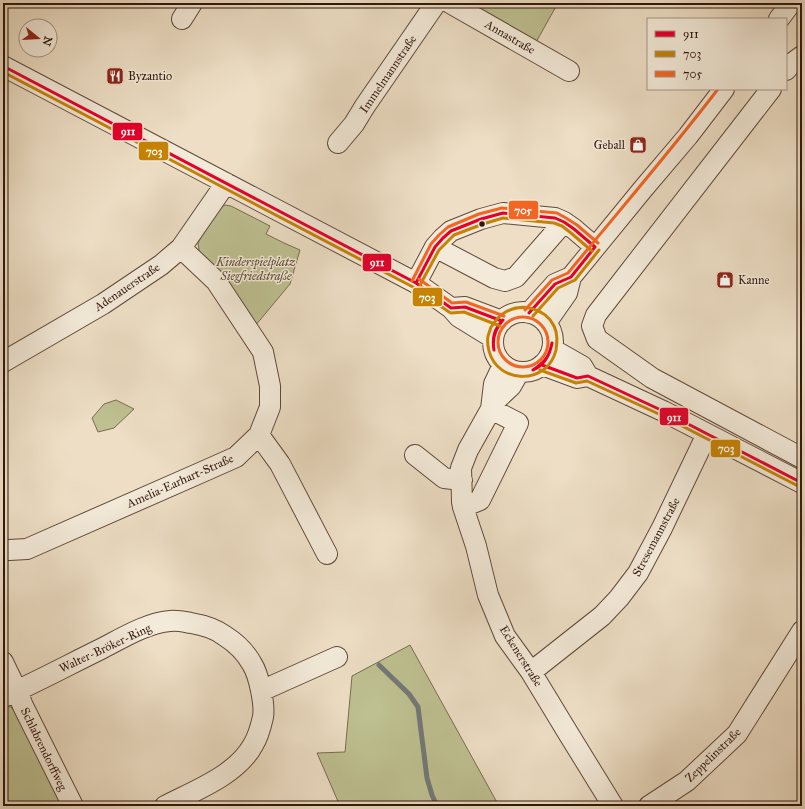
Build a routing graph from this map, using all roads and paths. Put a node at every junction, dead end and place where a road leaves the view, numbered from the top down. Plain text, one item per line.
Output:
1 (436, 3) edge
2 (450, 3) edge
3 (791, 3) edge
4 (780, 18) edge
5 (3, 66) edge
6 (569, 71) dead end
7 (723, 90) edge
8 (770, 90) edge
9 (338, 143) dead end
10 (226, 183) junction
11 (564, 222) junction
12 (435, 247) junction
13 (595, 247) junction
14 (181, 248) junction
15 (416, 283) junction
16 (537, 318) junction
17 (498, 329) junction
18 (547, 357) junction
19 (3, 362) edge
20 (511, 368) junction
21 (491, 406) junction
22 (707, 434) junction
23 (258, 435) junction
24 (415, 455) dead end
25 (802, 458) edge
26 (462, 480) junction
27 (802, 482) edge
28 (463, 507) junction
29 (3, 549) edge
30 (327, 554) dead end
31 (802, 631) edge
32 (337, 657) dead end
33 (3, 662) edge
34 (531, 672) junction
35 (261, 691) junction
36 (10, 694) edge
37 (73, 806) edge
38 (165, 806) edge
39 (613, 806) edge
40 (649, 806) edge

1 - 9 street, Immelmannstraße
2 - 6 street, Annastraße
3 - 4 street
5 - 10 street
7 - 13 street
8 - 25 street
10 - 14 street, Adenauerstraße
10 - 15 street
11 - 12 street
11 - 12 street
11 - 13 street
12 - 15 street
13 - 16 street
14 - 19 street, Adenauerstraße
14 - 23 street, Amelia-Earhart-Straße
15 - 17 street
16 - 17 street
16 - 18 street
17 - 20 street
18 - 20 street
18 - 22 street
20 - 21 street, Eckenerstraße
21 - 26 street, Eckenerstraße
21 - 28 street
22 - 27 street
22 - 34 street, Stresemannstraße
23 - 29 street, Amelia-Earhart-Straße
23 - 30 street
24 - 26 street
26 - 28 street, Eckenerstraße
28 - 34 street, Eckenerstraße
31 - 40 street, Zeppelinstraße
32 - 35 street
33 - 36 street, Schlabrendorffweg
34 - 39 street, Eckenerstraße
35 - 36 street, Walter-Bröker-Ring
35 - 38 street, Walter-Bröker-Ring
36 - 37 street, Schlabrendorffweg

